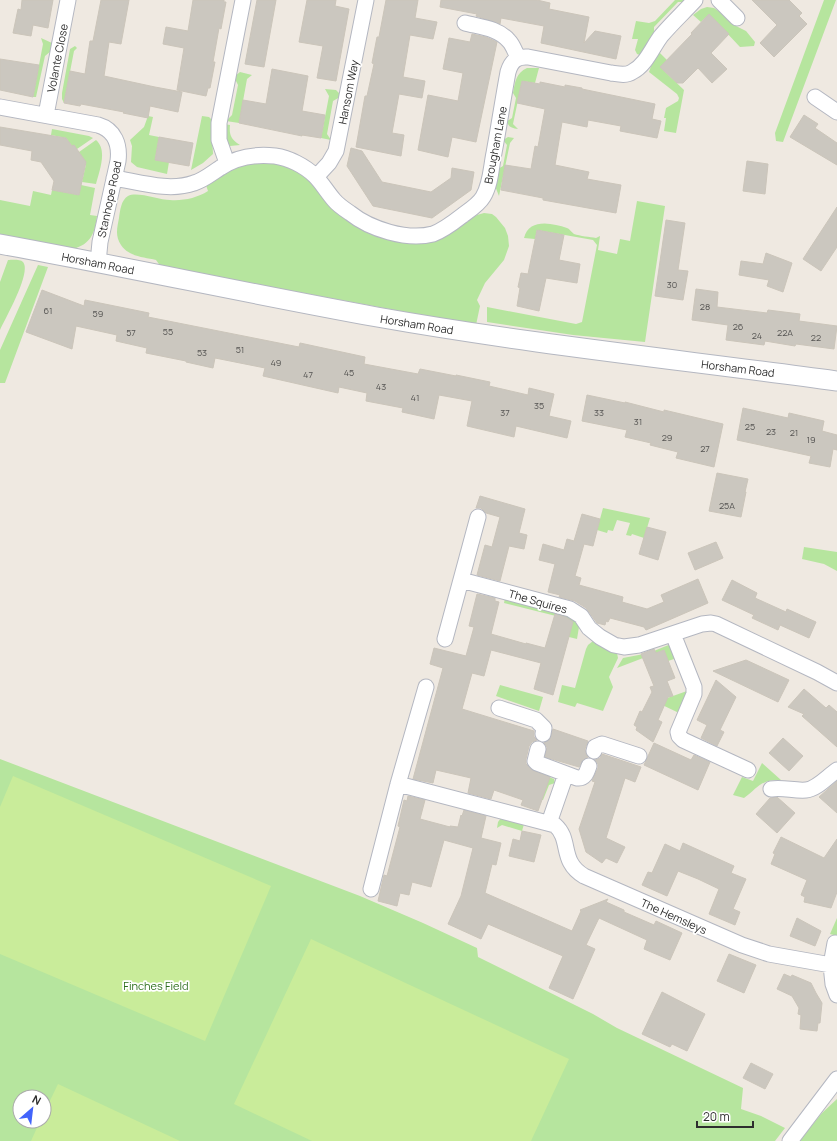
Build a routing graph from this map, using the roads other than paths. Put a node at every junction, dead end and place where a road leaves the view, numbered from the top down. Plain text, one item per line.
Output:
1 (68, 0) edge
2 (243, 0) edge
3 (366, 0) edge
4 (695, 0) edge
5 (719, 0) edge
6 (737, 18) dead end
7 (465, 23) dead end
8 (518, 57) junction
9 (815, 97) dead end
10 (0, 107) edge
11 (837, 112) edge
12 (46, 115) junction
13 (227, 163) junction
14 (316, 177) junction
15 (114, 178) junction
16 (0, 244) edge
17 (98, 263) junction
18 (837, 381) edge
19 (478, 517) dead end
20 (461, 580) junction
21 (673, 634) junction
22 (445, 639) dead end
23 (837, 683) edge
24 (426, 687) dead end
25 (499, 708) dead end
26 (543, 734) dead end
27 (538, 749) dead end
28 (594, 751) dead end
29 (639, 756) dead end
30 (589, 766) dead end
31 (748, 770) dead end
32 (837, 770) edge
33 (566, 775) junction
34 (398, 784) junction
35 (771, 789) dead end
36 (549, 823) junction
37 (371, 889) dead end
38 (835, 943) dead end
39 (831, 965) junction
40 (837, 996) edge
41 (837, 1079) edge
42 (790, 1141) edge

1 - 12 street, Volante Close
2 - 13 street
3 - 14 street, Hansom Way
4 - 8 street
5 - 6 street
7 - 8 street
8 - 14 street, Brougham Lane
9 - 11 street
10 - 12 street, Stanhope Road
12 - 15 street, Stanhope Road
13 - 14 street, Brougham Lane
13 - 15 street, Brougham Lane
15 - 17 street, Stanhope Road
16 - 17 street, Horsham Road
17 - 18 street, Horsham Road
19 - 20 street
20 - 21 street, The Squires
20 - 22 street
21 - 23 street, The Squires
21 - 31 street
24 - 34 street
25 - 26 street
27 - 33 street
28 - 29 street
30 - 33 street
32 - 35 street
33 - 36 street
34 - 36 street
34 - 37 street
36 - 39 street, The Hemsleys
38 - 39 street
39 - 40 street
41 - 42 street

